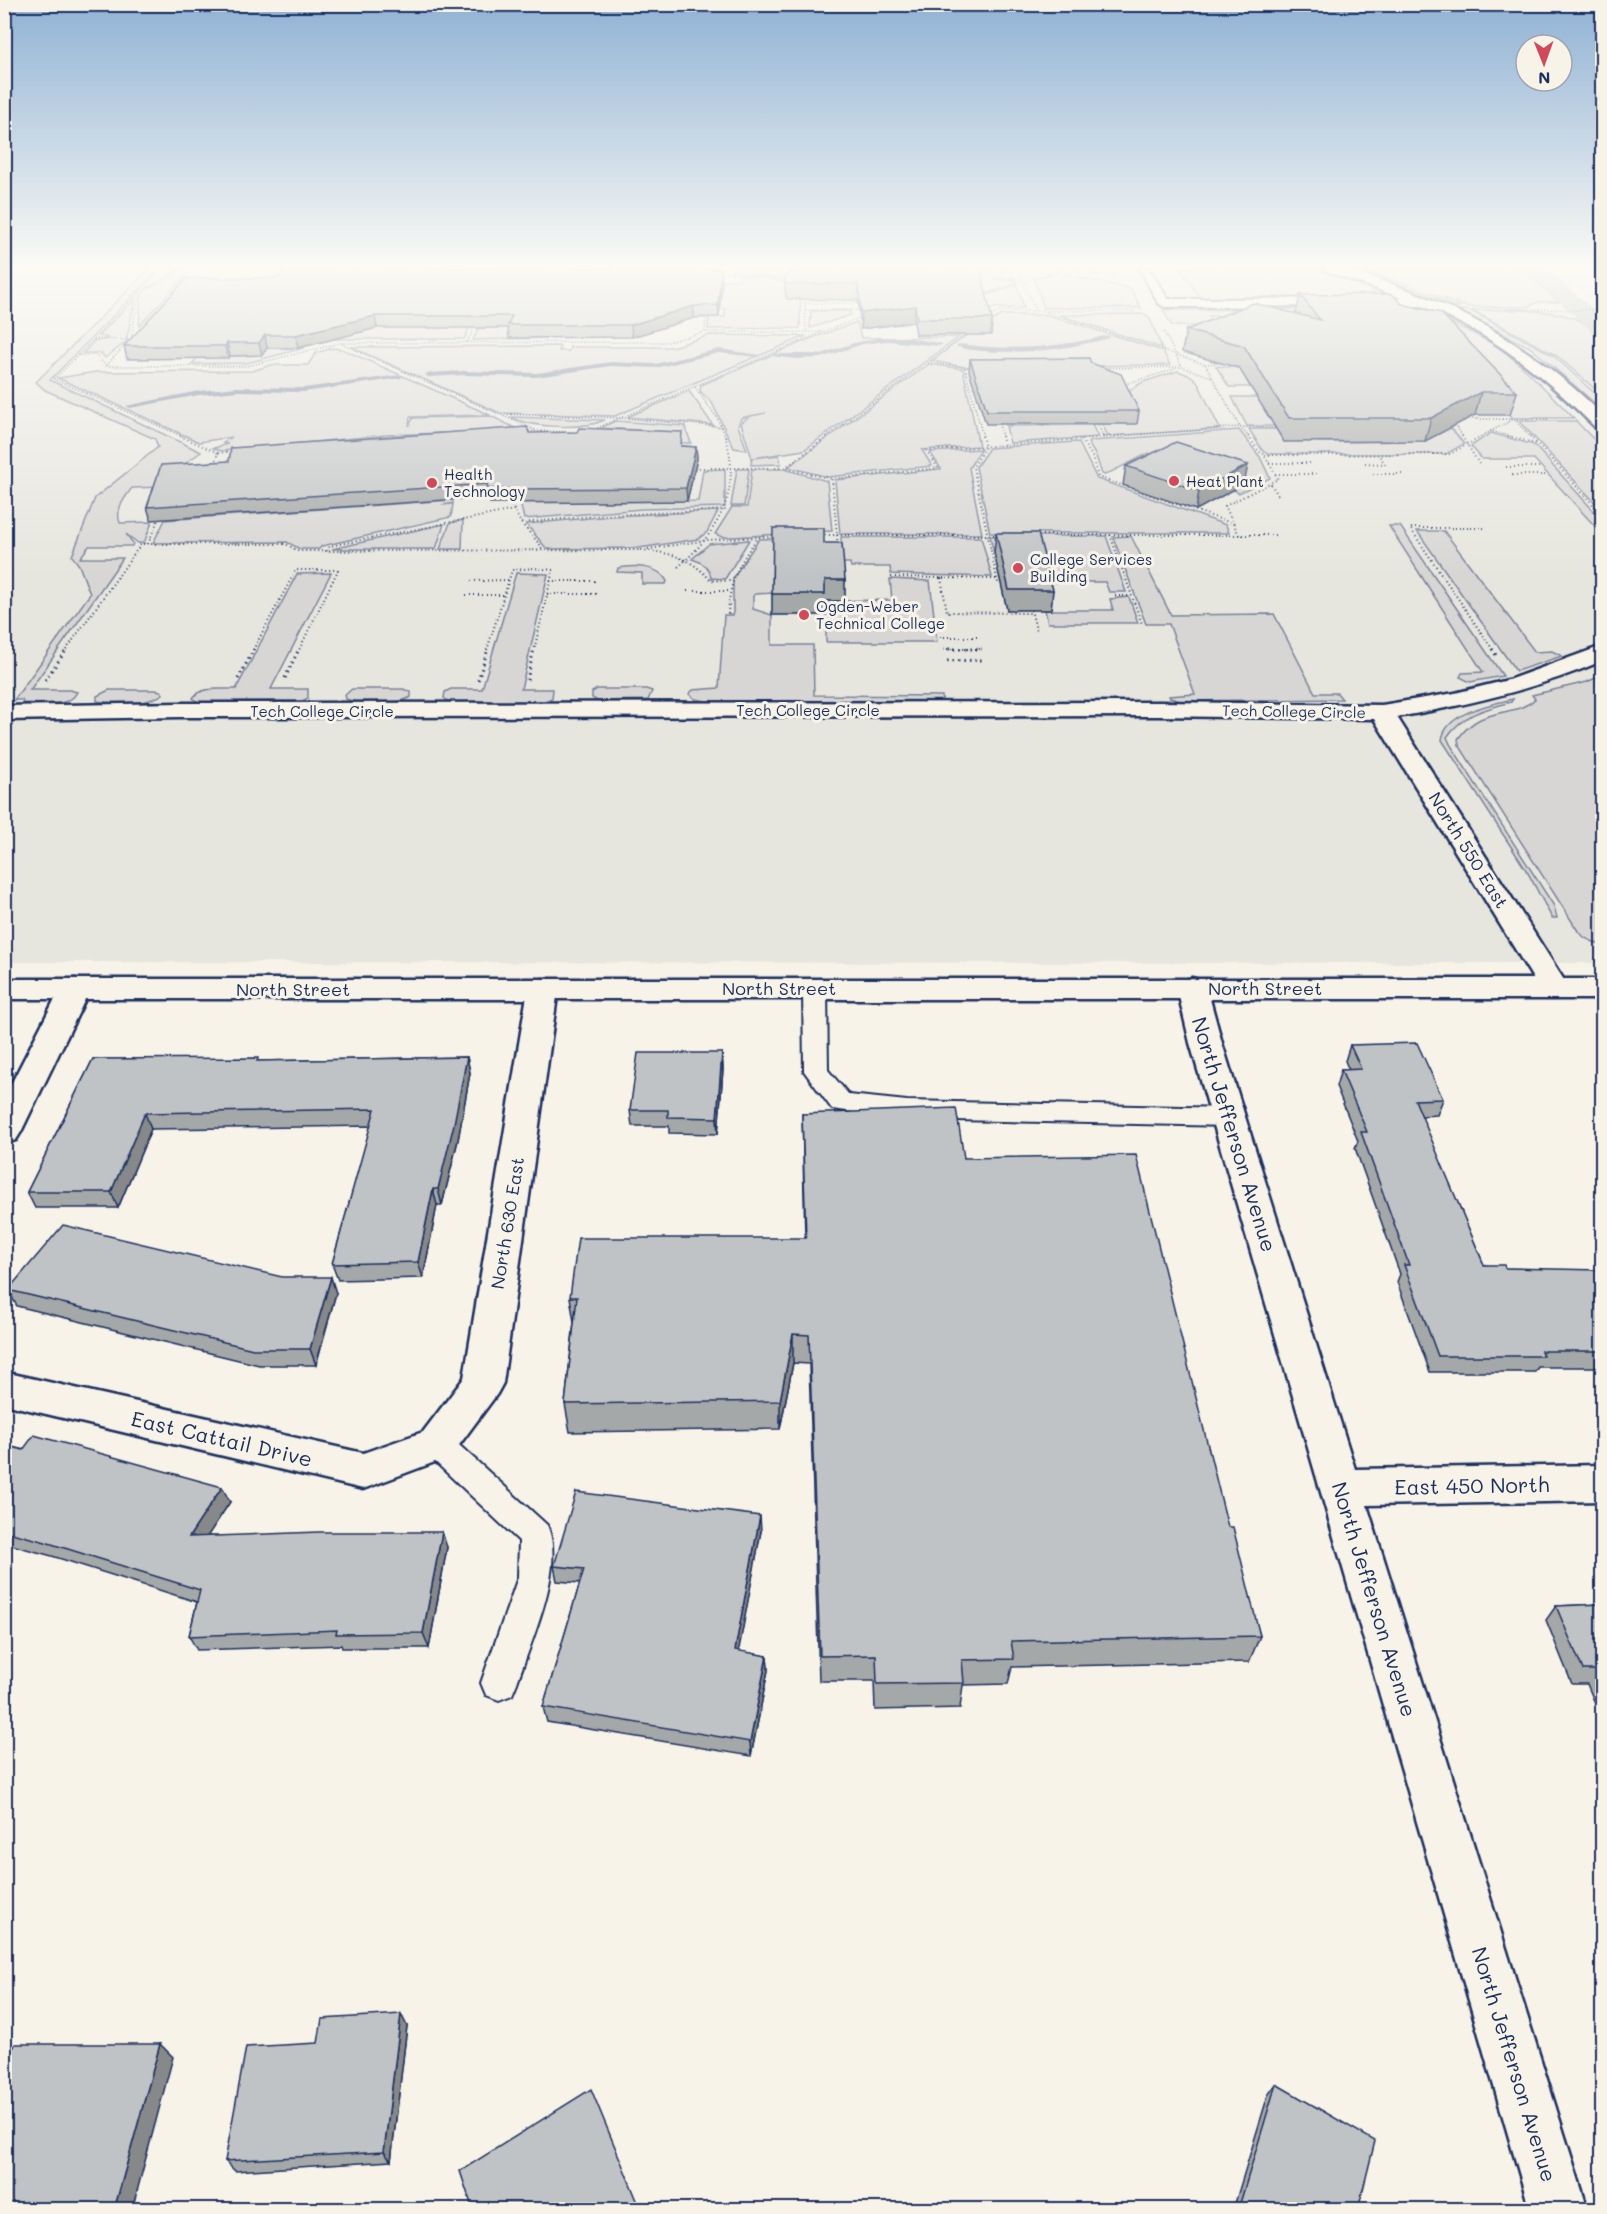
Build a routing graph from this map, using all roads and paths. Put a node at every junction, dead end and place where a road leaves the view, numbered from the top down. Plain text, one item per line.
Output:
1 (62, 371) edge
2 (405, 371) edge
3 (730, 371) edge
4 (917, 371) edge
5 (966, 371) edge
6 (1168, 371) edge
7 (1195, 371) edge
8 (1209, 371) edge
9 (1543, 371) edge
10 (1212, 377) junction
11 (1120, 386) edge
12 (694, 387) junction
13 (502, 414) junction
14 (621, 418) junction
15 (1466, 419) edge
16 (1514, 419) junction
17 (1557, 419) dead end
18 (1277, 422) edge
19 (999, 424) edge
20 (1098, 424) edge
21 (1602, 424) edge
22 (1455, 425) edge
23 (722, 427) junction
24 (1240, 427) junction
25 (535, 430) junction
26 (513, 431) edge
27 (1490, 431) junction
28 (585, 432) junction
29 (447, 433) edge
30 (575, 436) edge
31 (1104, 439) junction
32 (1081, 440) junction
33 (323, 441) edge
34 (1538, 444) junction
35 (1004, 446) junction
36 (1467, 446) junction
37 (985, 447) junction
38 (242, 450) edge
39 (218, 453) junction
40 (1265, 455) junction
41 (1378, 455) junction
42 (1269, 462) junction
43 (1312, 463) dead end
44 (1365, 463) dead end
45 (1479, 464) dead end
46 (1506, 467) dead end
47 (1540, 467) dead end
48 (212, 468) edge
49 (694, 468) edge
50 (733, 468) junction
51 (785, 468) junction
52 (1275, 474) junction
53 (1318, 474) dead end
54 (1373, 474) dead end
55 (1403, 474) dead end
56 (1512, 475) dead end
57 (1547, 475) dead end
58 (832, 479) junction
59 (1270, 483) junction
60 (1278, 495) dead end
61 (510, 502) edge
62 (514, 510) junction
63 (726, 510) junction
64 (1602, 514) edge
65 (158, 520) edge
66 (521, 523) junction
67 (1234, 524) junction
68 (1484, 528) dead end
69 (815, 535) edge
70 (837, 535) junction
71 (988, 535) junction
72 (1010, 535) edge
73 (1032, 535) edge
74 (1110, 535) junction
75 (1239, 535) junction
76 (1277, 535) dead end
77 (781, 536) edge
78 (758, 537) junction
79 (708, 540) junction
80 (148, 544) junction
81 (541, 550) junction
82 (642, 550) junction
83 (327, 551) junction
84 (839, 554) edge
85 (689, 559) junction
86 (678, 567) dead end
87 (891, 577) dead end
88 (940, 578) junction
89 (471, 580) dead end
90 (508, 580) junction
91 (730, 580) junction
92 (550, 581) junction
93 (598, 581) dead end
94 (687, 591) dead end
95 (729, 591) junction
96 (547, 594) junction
97 (596, 594) dead end
98 (466, 595) dead end
99 (505, 595) junction
100 (1115, 596) dead end
101 (1131, 596) junction
102 (728, 614) dead end
103 (1142, 624) dead end
104 (1037, 633) dead end
105 (940, 637) dead end
106 (980, 637) dead end
107 (943, 649) dead end
108 (982, 649) dead end
109 (1602, 653) edge
110 (983, 660) dead end
111 (947, 661) dead end
112 (1502, 665) dead end
113 (526, 685) dead end
114 (281, 686) dead end
115 (476, 686) dead end
116 (40, 687) dead end
117 (233, 687) dead end
118 (1382, 712) junction
119 (4, 713) edge
120 (815, 988) junction
121 (1192, 988) junction
122 (1554, 988) junction
123 (4, 989) edge
124 (75, 989) junction
125 (543, 989) junction
126 (1602, 989) edge
127 (1229, 1117) junction
128 (4, 1132) edge
129 (4, 1388) edge
130 (437, 1444) junction
131 (1602, 1483) edge
132 (1342, 1487) junction
133 (499, 1683) dead end
134 (1559, 2210) edge

1 - 39 path
2 - 13 path
3 - 12 path
4 - 51 path
5 - 37 path
6 - 11 path
7 - 10 path
8 - 10 path
9 - 21 street
10 - 24 path
12 - 14 path
12 - 23 path
13 - 14 path
13 - 25 path
14 - 23 path
14 - 28 path
15 - 16 path
16 - 17 path
16 - 27 path
16 - 34 path
18 - 24 path
19 - 35 path
20 - 31 path
22 - 36 path
23 - 50 path
24 - 31 path
24 - 40 path
25 - 26 path
25 - 28 path
27 - 34 path
27 - 36 path
28 - 30 path
29 - 33 path
31 - 32 path
32 - 35 path
32 - 67 path
34 - 64 path
35 - 37 path
36 - 41 path
36 - 45 path
37 - 58 path
37 - 71 path
38 - 39 path
39 - 48 path
40 - 41 path
40 - 42 path
41 - 44 path
42 - 43 path
42 - 52 path
46 - 47 path
49 - 50 path
50 - 51 path
50 - 63 path
51 - 58 path
52 - 53 path
52 - 59 path
54 - 55 path
56 - 57 path
58 - 70 path
59 - 60 path
59 - 67 path
61 - 62 path
62 - 66 path
62 - 83 path
63 - 66 path
63 - 79 path
65 - 80 path
66 - 81 path
67 - 75 path
68 - 112 path
69 - 70 path
70 - 71 path
70 - 84 path
71 - 72 path
71 - 88 path
73 - 74 path
74 - 75 path
74 - 101 path
75 - 76 path
77 - 78 path
78 - 79 path
78 - 91 path
79 - 82 path
79 - 85 path
80 - 83 path
80 - 116 path
81 - 82 path
81 - 83 path
82 - 85 path
85 - 86 path
85 - 91 path
87 - 88 path
88 - 104 path
89 - 90 path
90 - 92 path
90 - 99 path
91 - 95 path
92 - 93 path
92 - 96 path
94 - 95 path
95 - 102 path
96 - 97 path
96 - 113 path
98 - 99 path
99 - 115 path
100 - 101 path
101 - 103 path
105 - 106 path
107 - 108 path
109 - 118 street, Tech College Circle
110 - 111 path
114 - 117 path
118 - 119 street, Tech College Circle
118 - 122 street, North 550 East
120 - 121 street, North Street
120 - 125 street, North Street
120 - 127 lane
121 - 122 street, North Street
121 - 127 street, North Jefferson Avenue
122 - 126 street, North Street
123 - 124 street, North Street
124 - 125 street, North Street
124 - 128 street
125 - 130 street, North 630 East
127 - 132 street, North Jefferson Avenue
129 - 130 street, East Cattail Drive
130 - 133 lane
131 - 132 street, East 450 North
132 - 134 street, North Jefferson Avenue

